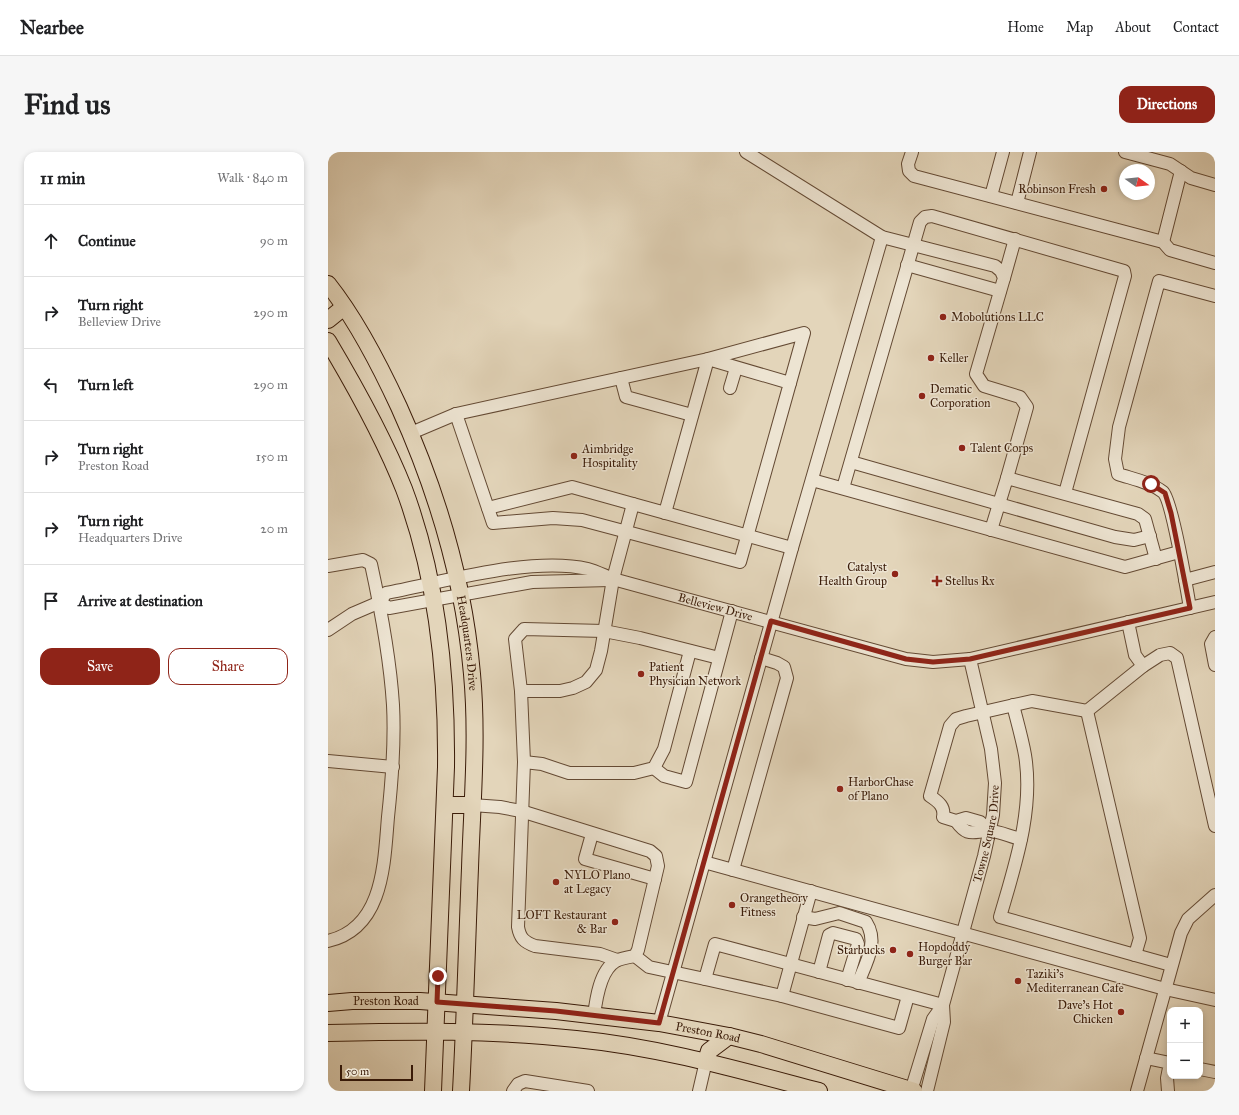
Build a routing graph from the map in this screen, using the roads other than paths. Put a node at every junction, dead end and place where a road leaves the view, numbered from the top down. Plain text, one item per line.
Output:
1 (746, 152) edge
2 (912, 152) edge
3 (1003, 152) edge
4 (1030, 152) edge
5 (1125, 152) edge
6 (1181, 171) junction
7 (1215, 185) edge
8 (991, 196) junction
9 (1017, 203) junction
10 (882, 237) junction
11 (1015, 240) junction
12 (1163, 242) junction
13 (913, 244) junction
14 (1215, 263) edge
15 (907, 265) junction
16 (1004, 278) junction
17 (328, 284) edge
18 (1000, 291) junction
19 (1215, 296) edge
20 (344, 307) junction
21 (328, 320) edge
22 (328, 341) edge
23 (708, 359) junction
24 (736, 368) junction
25 (621, 378) junction
26 (790, 383) junction
27 (730, 388) dead end
28 (456, 414) junction
29 (692, 415) junction
30 (411, 433) junction
31 (851, 462) junction
32 (1007, 478) junction
33 (812, 480) junction
34 (843, 488) junction
35 (1065, 494) junction
36 (633, 504) junction
37 (999, 505) junction
38 (488, 508) junction
39 (665, 513) junction
40 (991, 530) junction
41 (626, 531) junction
42 (748, 535) junction
43 (1150, 536) junction
44 (792, 548) junction
45 (1179, 552) junction
46 (1156, 559) junction
47 (328, 566) edge
48 (1215, 572) edge
49 (456, 579) junction
50 (613, 579) junction
51 (1185, 580) junction
52 (432, 592) junction
53 (459, 595) junction
54 (380, 602) junction
55 (1215, 602) edge
56 (1190, 608) junction
57 (732, 610) junction
58 (771, 621) junction
59 (1128, 622) junction
60 (328, 630) edge
61 (604, 631) junction
62 (1215, 637) edge
63 (690, 651) junction
64 (719, 658) junction
65 (761, 658) junction
66 (970, 659) junction
67 (1215, 665) edge
68 (1143, 666) junction
69 (521, 691) junction
70 (1013, 705) junction
71 (1087, 711) junction
72 (982, 713) junction
73 (328, 761) edge
74 (524, 762) junction
75 (393, 768) junction
76 (654, 768) junction
77 (445, 805) junction
78 (472, 805) junction
79 (522, 811) junction
80 (1215, 826) edge
81 (990, 831) junction
82 (592, 834) junction
83 (1021, 839) junction
84 (704, 862) junction
85 (733, 870) junction
86 (655, 879) junction
87 (811, 891) junction
88 (1215, 896) edge
89 (803, 917) junction
90 (963, 933) junction
91 (328, 941) edge
92 (1136, 955) junction
93 (635, 956) junction
94 (618, 960) junction
95 (790, 964) junction
96 (1171, 965) junction
97 (672, 972) junction
98 (819, 972) junction
99 (705, 979) junction
100 (853, 981) junction
101 (1165, 989) junction
102 (782, 996) junction
103 (908, 996) junction
104 (1215, 1000) edge
105 (437, 1002) junction
106 (328, 1003) edge
107 (465, 1004) junction
108 (943, 1005) junction
109 (594, 1016) junction
110 (659, 1023) junction
111 (436, 1032) junction
112 (464, 1032) junction
113 (328, 1033) edge
114 (729, 1036) junction
115 (1146, 1058) junction
116 (706, 1061) junction
117 (1167, 1062) edge
118 (1203, 1070) edge
119 (1215, 1072) edge
120 (1167, 1079) edge
121 (433, 1091) edge
122 (461, 1091) edge
123 (513, 1091) edge
124 (588, 1091) edge
125 (698, 1091) edge
126 (819, 1091) edge
127 (916, 1091) edge
128 (1136, 1091) edge
129 (1168, 1091) edge

1 - 10 street
2 - 8 street
3 - 8 street
4 - 9 street
5 - 6 street
6 - 7 street
6 - 12 street
8 - 9 street
9 - 12 street
10 - 13 street
10 - 33 street
11 - 13 street
11 - 16 street
11 - 35 street
12 - 14 street
13 - 15 street
13 - 16 street
15 - 18 street
15 - 31 street
16 - 18 street
17 - 20 main road, Headquarters Drive
18 - 32 street
19 - 45 street
20 - 21 main road
20 - 30 main road, Headquarters Drive
22 - 52 main road
23 - 24 street
23 - 25 street
23 - 26 street
23 - 29 street
24 - 26 street
24 - 27 street
25 - 28 street
25 - 29 street
26 - 42 street
28 - 30 street
28 - 38 street
29 - 39 street
30 - 49 main road, Headquarters Drive
31 - 34 street
31 - 37 street
32 - 35 street
32 - 37 street
33 - 34 street
33 - 44 street
34 - 40 street
35 - 43 street
36 - 38 street
36 - 39 street
36 - 41 street
37 - 40 street
37 - 43 street
38 - 41 street
39 - 42 street
40 - 46 street
41 - 42 street
41 - 50 street
42 - 44 street
43 - 46 street
44 - 58 street
45 - 46 street
45 - 51 street
47 - 54 street
48 - 51 street
49 - 50 street, Belleview Drive
49 - 52 street, Belleview Drive
49 - 53 main road, Headquarters Drive
50 - 53 street, Belleview Drive
50 - 57 street, Belleview Drive
50 - 61 street
51 - 56 street
52 - 53 street, Belleview Drive
52 - 54 street
52 - 77 main road
53 - 78 main road, Headquarters Drive
54 - 60 street
54 - 75 street
55 - 56 street, Belleview Drive
56 - 59 street, Belleview Drive
57 - 58 street, Belleview Drive
57 - 64 street
58 - 65 street
58 - 66 street, Belleview Drive
59 - 66 street, Belleview Drive
59 - 68 street
61 - 63 street
61 - 69 street
61 - 69 street
62 - 67 street
63 - 64 street
63 - 76 street
64 - 76 street
65 - 84 street
65 - 85 street
66 - 72 street, Towne Square Drive
68 - 71 street
68 - 80 street
69 - 74 street
70 - 71 street
70 - 72 street
70 - 83 street
71 - 92 street
72 - 81 street, Towne Square Drive
72 - 81 street
73 - 75 street
74 - 76 street
74 - 79 street
75 - 91 street
77 - 78 main road
77 - 105 main road
78 - 79 street
78 - 107 main road, Headquarters Drive
79 - 82 street
79 - 94 street
81 - 83 street
81 - 90 street, Towne Square Drive
82 - 86 street
82 - 86 street
83 - 92 street
84 - 85 street
84 - 97 street
85 - 87 street
86 - 93 street
87 - 89 street
87 - 90 street
88 - 96 street
89 - 95 street
89 - 100 street
90 - 101 street
90 - 108 street, Towne Square Drive
92 - 96 street
93 - 94 street
93 - 97 street
94 - 109 street
95 - 98 street
95 - 99 street
95 - 102 street
96 - 101 street
97 - 99 street
97 - 110 street
98 - 100 street
98 - 100 street
99 - 102 street
100 - 103 street
101 - 104 street
101 - 115 street
102 - 103 street
103 - 108 street
105 - 106 main road, Preston Road
105 - 107 main road, Preston Road
105 - 111 main road
107 - 109 main road, Preston Road
107 - 112 main road, Headquarters Drive
108 - 127 street, Towne Square Drive
109 - 110 main road, Preston Road
110 - 114 main road, Preston Road
111 - 112 main road
111 - 113 main road
111 - 121 main road
112 - 116 main road
112 - 122 main road, Headquarters Drive
114 - 116 main road
114 - 127 main road, Preston Road
115 - 117 street
115 - 128 street
116 - 125 street
116 - 126 main road
118 - 119 street
120 - 129 street
123 - 124 street

